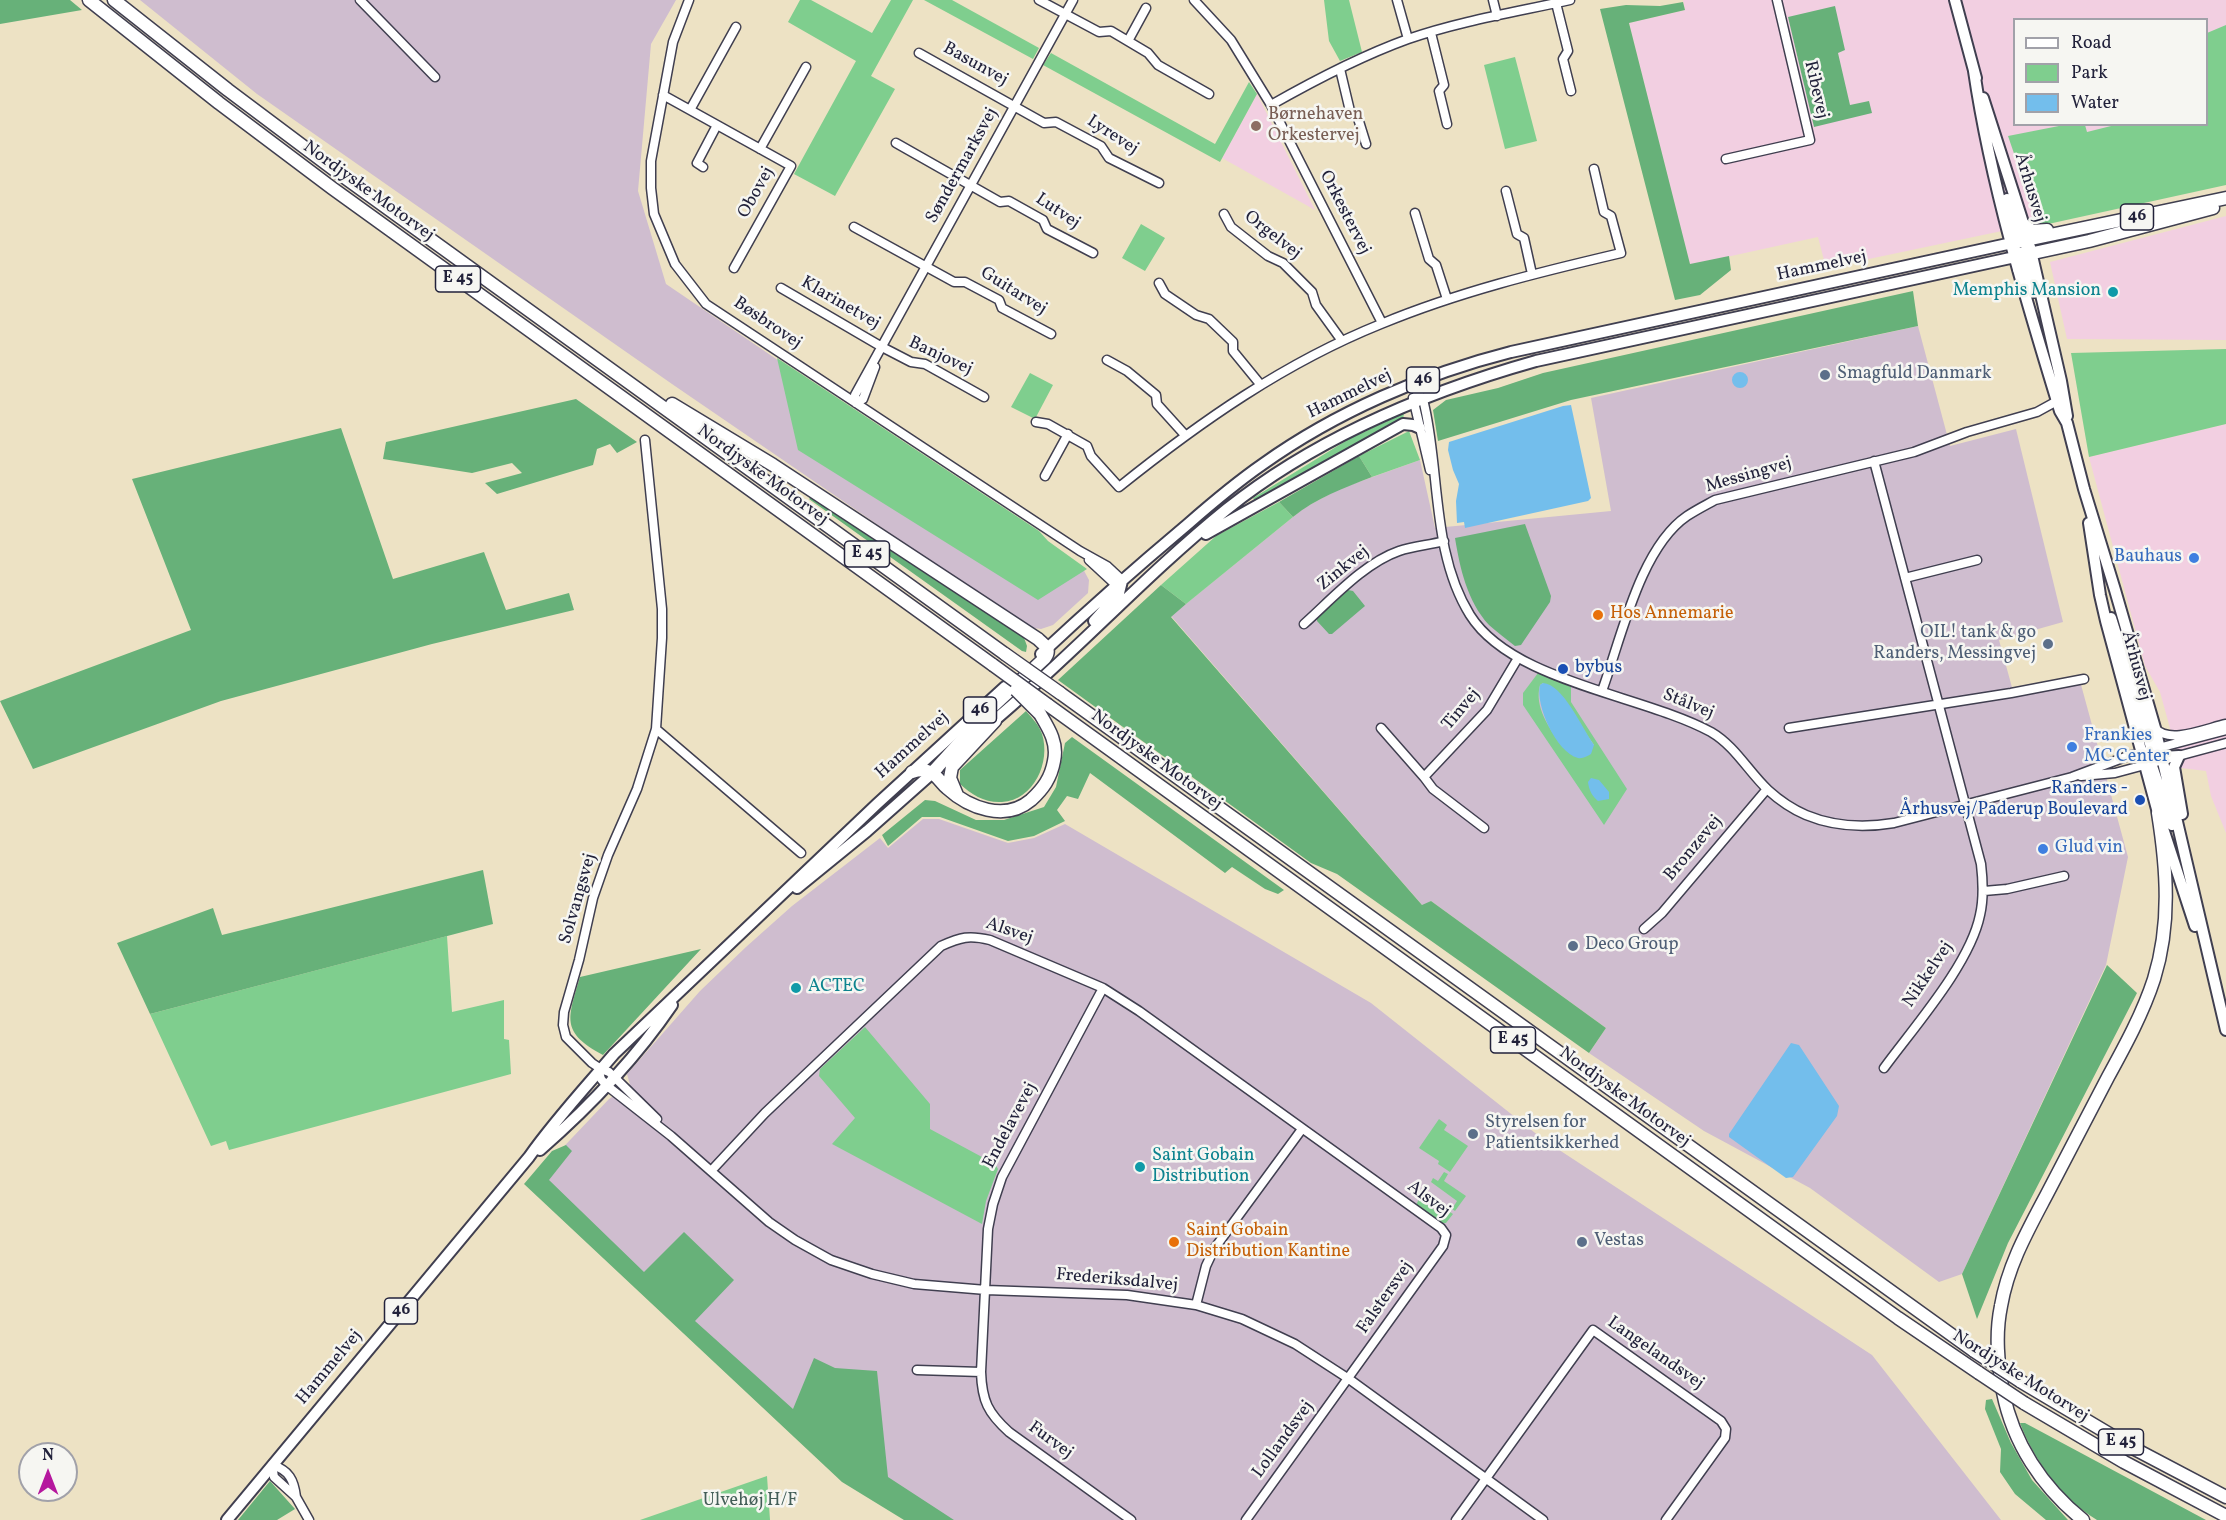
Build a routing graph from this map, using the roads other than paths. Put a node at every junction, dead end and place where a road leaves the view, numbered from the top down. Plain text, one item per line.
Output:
1 (89, 0) edge
2 (114, 0) edge
3 (360, 0) edge
4 (689, 0) edge
5 (1039, 0) edge
6 (1073, 0) edge
7 (1194, 0) edge
8 (1397, 0) edge
9 (1493, 0) edge
10 (1570, 0) edge
11 (1777, 0) edge
12 (1955, 0) edge
13 (1556, 3) junction
14 (1146, 8) dead end
15 (1065, 14) junction
16 (1497, 16) junction
17 (736, 27) dead end
18 (1431, 33) junction
19 (1408, 39) junction
20 (1128, 41) junction
21 (919, 53) dead end
22 (806, 67) dead end
23 (1340, 69) junction
24 (1974, 71) junction
25 (435, 77) dead end
26 (1570, 92) dead end
27 (663, 94) junction
28 (1209, 94) dead end
29 (1271, 105) junction
30 (1014, 106) junction
31 (690, 110) junction
32 (717, 124) junction
33 (1446, 124) dead end
34 (896, 144) dead end
35 (1366, 144) dead end
36 (760, 149) junction
37 (1726, 159) dead end
38 (704, 167) dead end
39 (1594, 169) dead end
40 (1159, 183) dead end
41 (971, 186) junction
42 (1506, 191) dead end
43 (2226, 198) edge
44 (2226, 205) edge
45 (1416, 213) dead end
46 (1224, 214) dead end
47 (854, 228) dead end
48 (2022, 248) junction
49 (1093, 253) dead end
50 (926, 267) junction
51 (734, 268) dead end
52 (1532, 274) junction
53 (1159, 283) dead end
54 (781, 288) dead end
55 (1447, 299) junction
56 (516, 301) junction
57 (1382, 323) junction
58 (1050, 334) dead end
59 (1342, 341) junction
60 (882, 347) junction
61 (1107, 360) dead end
62 (1260, 384) junction
63 (1411, 385) junction
64 (984, 397) dead end
65 (1418, 400) junction
66 (2057, 401) junction
67 (856, 403) junction
68 (1036, 422) dead end
69 (2067, 423) junction
70 (1420, 428) junction
71 (1068, 434) junction
72 (1185, 435) junction
73 (645, 440) dead end
74 (1874, 461) junction
75 (1045, 476) dead end
76 (2084, 489) junction
77 (1438, 500) junction
78 (1444, 540) junction
79 (1184, 546) junction
80 (1977, 560) dead end
81 (1905, 579) junction
82 (1120, 584) junction
83 (1142, 585) junction
84 (1304, 624) dead end
85 (1047, 648) junction
86 (1518, 658) junction
87 (1049, 670) junction
88 (2084, 679) dead end
89 (1602, 691) junction
90 (1938, 704) junction
91 (1044, 710) junction
92 (995, 721) junction
93 (2226, 724) edge
94 (1381, 728) dead end
95 (1789, 728) dead end
96 (2155, 728) junction
97 (656, 729) junction
98 (2226, 730) edge
99 (2226, 743) edge
100 (2150, 756) junction
101 (2179, 756) junction
102 (912, 772) junction
103 (932, 773) junction
104 (1424, 777) junction
105 (2072, 777) junction
106 (1767, 789) junction
107 (960, 798) junction
108 (1965, 806) junction
109 (2158, 813) junction
110 (1484, 828) dead end
111 (801, 853) dead end
112 (2064, 876) dead end
113 (2191, 879) junction
114 (1984, 891) junction
115 (759, 918) junction
116 (1644, 929) dead end
117 (2214, 986) junction
118 (1103, 988) junction
119 (683, 989) junction
120 (2226, 1030) edge
121 (1884, 1068) dead end
122 (605, 1076) junction
123 (1302, 1129) junction
124 (530, 1157) junction
125 (711, 1171) junction
126 (1446, 1235) joint
127 (986, 1290) junction
128 (1196, 1305) junction
129 (917, 1370) dead end
130 (981, 1372) junction
131 (1349, 1379) junction
132 (272, 1465) junction
133 (1486, 1479) junction
134 (2226, 1497) edge
135 (2226, 1516) edge
136 (1129, 1519) edge
137 (227, 1520) edge
138 (309, 1520) edge
139 (1246, 1520) edge
140 (1456, 1520) edge
141 (1543, 1520) edge
142 (1666, 1520) edge
143 (2083, 1520) edge

1 - 91 highway, Nordjyske Motorvej / E 45, bridge
2 - 56 highway, Nordjyske Motorvej / E 45
3 - 25 street
4 - 27 street, Bøsbrovej
5 - 15 street
6 - 15 street, Søndermarksvej
7 - 29 street, Orkestervej
8 - 19 street
9 - 16 street
10 - 13 street
11 - 37 street, Ribevej
12 - 24 main road, Århusvej
13 - 16 street
13 - 26 street
14 - 20 street
15 - 20 street
15 - 30 street, Søndermarksvej
16 - 18 street
17 - 31 street
18 - 19 street
18 - 33 street
19 - 23 street
20 - 28 street
21 - 30 street, Basunvej
22 - 36 street, Obovej
23 - 29 street
23 - 35 street
24 - 48 main road, Århusvej
24 - 48 main road, Århusvej
27 - 31 street, Obovej
27 - 67 street, Bøsbrovej
29 - 57 street, Orkestervej
30 - 40 street, Lyrevej
30 - 41 street, Søndermarksvej
31 - 32 street, Obovej
32 - 36 street, Obovej
32 - 38 street
34 - 41 street, Lutvej
36 - 51 street, Obovej
39 - 52 street
41 - 49 street, Lutvej
41 - 50 street, Søndermarksvej
42 - 52 street
43 - 48 highway, Hammelvej / 46
44 - 48 highway, Hammelvej / 46
45 - 55 street
46 - 59 street, Orgelvej
47 - 50 street, Guitarvej
48 - 63 main road, Hammelvej / 46
48 - 65 main road, Hammelvej / 46
48 - 66 main road, Århusvej
48 - 69 main road, Århusvej
50 - 58 street, Guitarvej
50 - 60 street, Søndermarksvej
52 - 55 street
53 - 62 street
54 - 60 street, Klarinetvej
55 - 57 street
56 - 85 highway
56 - 134 highway, Nordjyske Motorvej / E 45, bridge
57 - 59 street
59 - 62 street
60 - 64 street, Banjovej
60 - 67 street, Søndermarksvej
61 - 72 street
62 - 72 street
63 - 65 street, Stålvej
63 - 82 main road, Hammelvej / 46
65 - 70 street, Stålvej
65 - 77 street, Stålvej
65 - 79 main road, Hammelvej / 46
66 - 69 main road, Århusvej
66 - 74 street, Messingvej
67 - 82 street, Bøsbrovej
68 - 71 street
69 - 76 main road, Århusvej
70 - 77 street, Stålvej
70 - 79 main road
71 - 72 street
71 - 75 street
73 - 97 street, Solvangsvej
74 - 81 street
74 - 89 street, Messingvej
76 - 96 main road, Århusvej
76 - 100 main road, Århusvej
77 - 78 street, Stålvej
78 - 84 street, Zinkvej
78 - 86 street, Stålvej
79 - 83 main road, Hammelvej / 46
80 - 81 street
81 - 90 street
82 - 83 main road
82 - 85 main road, Hammelvej / 46
82 - 87 main road
83 - 87 main road, Hammelvej / 46
85 - 102 main road, Hammelvej / 46
85 - 103 highway
86 - 89 street, Stålvej
86 - 104 street, Tinvej
87 - 92 main road, Hammelvej / 46
88 - 90 street
89 - 106 street, Stålvej
90 - 95 street
90 - 108 street
91 - 107 highway
91 - 135 highway, Nordjyske Motorvej / E 45, bridge
92 - 103 main road, Hammelvej / 46
92 - 107 highway
93 - 96 street
94 - 104 street
96 - 100 main road, Århusvej
97 - 111 street
97 - 122 street, Solvangsvej
98 - 100 street
99 - 101 street
100 - 101 main road
100 - 105 street, Stålvej
100 - 105 street, Stålvej
100 - 109 main road, Århusvej
100 - 113 main road
101 - 113 main road
102 - 103 highway
102 - 115 main road, Hammelvej / 46
103 - 107 highway
103 - 115 main road, Hammelvej / 46
104 - 110 street
105 - 108 street, Stålvej
106 - 108 street, Stålvej
106 - 116 street, Bronzevej
108 - 114 street, Nikkelvej
109 - 117 main road, Århusvej
109 - 143 highway
112 - 114 street
113 - 117 main road, Århusvej
114 - 121 street, Nikkelvej
115 - 119 main road, Hammelvej / 46
117 - 120 main road, Århusvej
118 - 123 street, Alsvej
118 - 125 street, Alsvej
118 - 127 street, Endelavevej
119 - 122 main road, Hammelvej / 46
119 - 122 main road, Hammelvej / 46
122 - 124 main road, Hammelvej / 46
122 - 124 main road, Hammelvej / 46
122 - 125 street, Frederiksdalvej
123 - 126 street, Alsvej
123 - 128 street
124 - 132 main road, Hammelvej / 46
125 - 127 street, Frederiksdalvej
126 - 131 street, Falstersvej
127 - 128 street, Frederiksdalvej
127 - 130 street, Furvej
128 - 131 street, Frederiksdalvej
129 - 130 street
130 - 136 street, Furvej
131 - 133 street, Frederiksdalvej
131 - 139 street, Lollandsvej
132 - 137 main road, Hammelvej / 46
132 - 138 street
133 - 140 street
133 - 141 street, Frederiksdalvej
133 - 142 street, Langelandsvej

